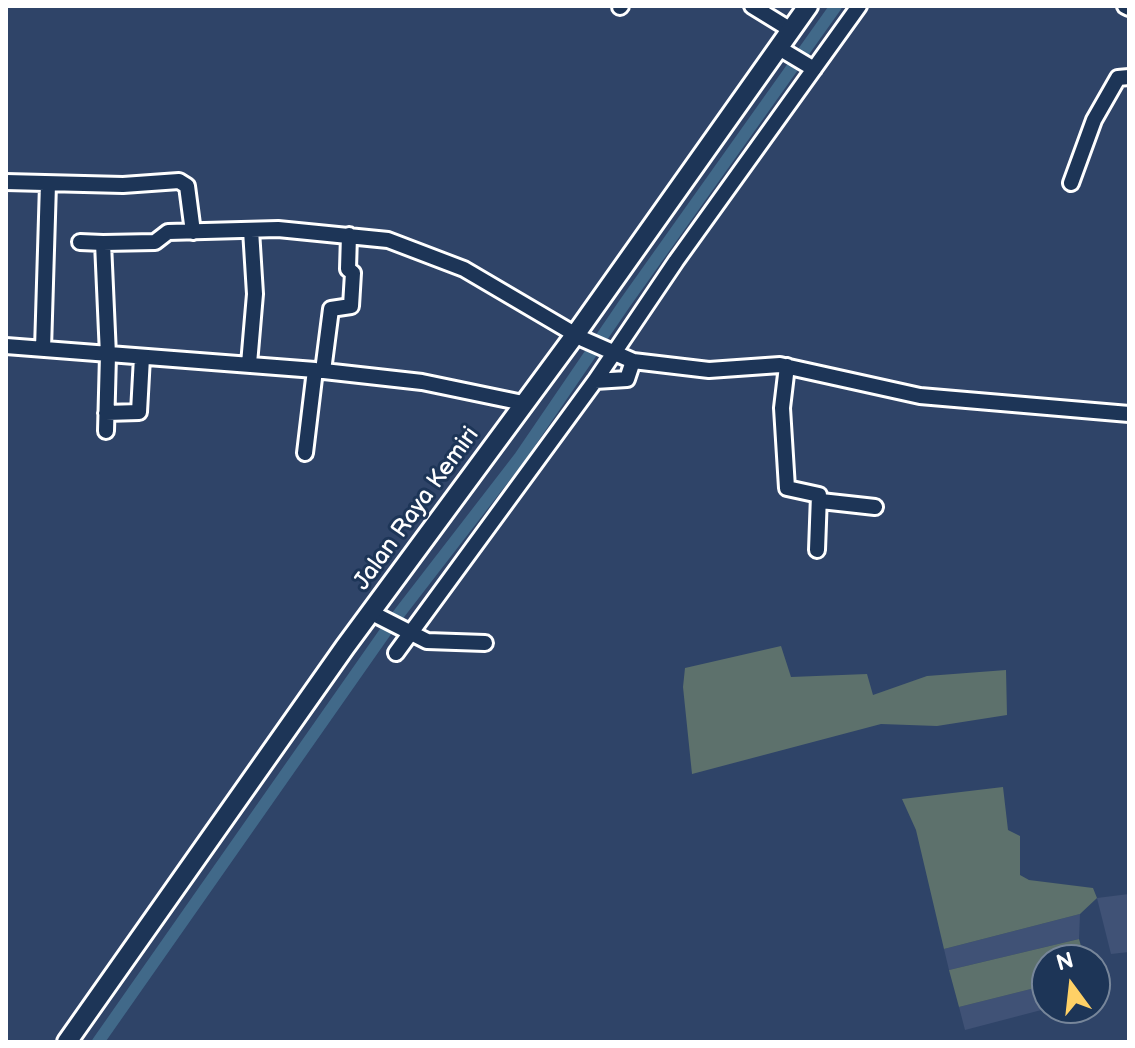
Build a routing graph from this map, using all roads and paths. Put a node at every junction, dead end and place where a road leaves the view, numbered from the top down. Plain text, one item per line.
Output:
1 (752, 6) edge
2 (808, 6) edge
3 (859, 6) edge
4 (791, 30) junction
5 (783, 50) junction
6 (813, 68) junction
7 (1129, 77) edge
8 (6, 182) edge
9 (1071, 183) dead end
10 (48, 184) junction
11 (251, 230) junction
12 (193, 232) junction
13 (349, 235) junction
14 (80, 242) dead end
15 (103, 243) junction
16 (579, 337) junction
17 (6, 346) edge
18 (43, 349) junction
19 (611, 354) junction
20 (108, 355) junction
21 (142, 357) junction
22 (633, 361) junction
23 (249, 364) junction
24 (787, 366) junction
25 (319, 370) junction
26 (595, 381) junction
27 (523, 403) junction
28 (106, 413) junction
29 (1129, 414) edge
30 (106, 431) dead end
31 (305, 453) dead end
32 (821, 501) junction
33 (875, 507) dead end
34 (817, 550) dead end
35 (375, 615) junction
36 (409, 633) junction
37 (485, 643) dead end
38 (396, 653) dead end
39 (67, 1042) edge

1 - 4 street
2 - 4 main road, Jalan Raya Kemiri
3 - 6 street
4 - 5 main road, Jalan Raya Kemiri
5 - 6 street
5 - 16 main road, Jalan Raya Kemiri
6 - 19 street
7 - 9 street
8 - 10 street
10 - 12 street
10 - 18 street
11 - 12 street
11 - 13 street
11 - 23 street
12 - 15 street
13 - 16 street
13 - 25 street
14 - 15 street
15 - 20 street
16 - 19 street
16 - 27 main road, Jalan Raya Kemiri
17 - 18 street
18 - 20 street
19 - 22 street
19 - 26 street
20 - 21 street
20 - 28 street
21 - 23 street
21 - 28 street
22 - 24 street
22 - 26 street
23 - 25 street
24 - 29 street
24 - 32 street
25 - 27 street
25 - 31 street
26 - 36 street
27 - 35 main road, Jalan Raya Kemiri
28 - 30 street
32 - 33 street
32 - 34 street
35 - 36 street
35 - 39 main road, Jalan Raya Kemiri
36 - 37 street
36 - 38 street

